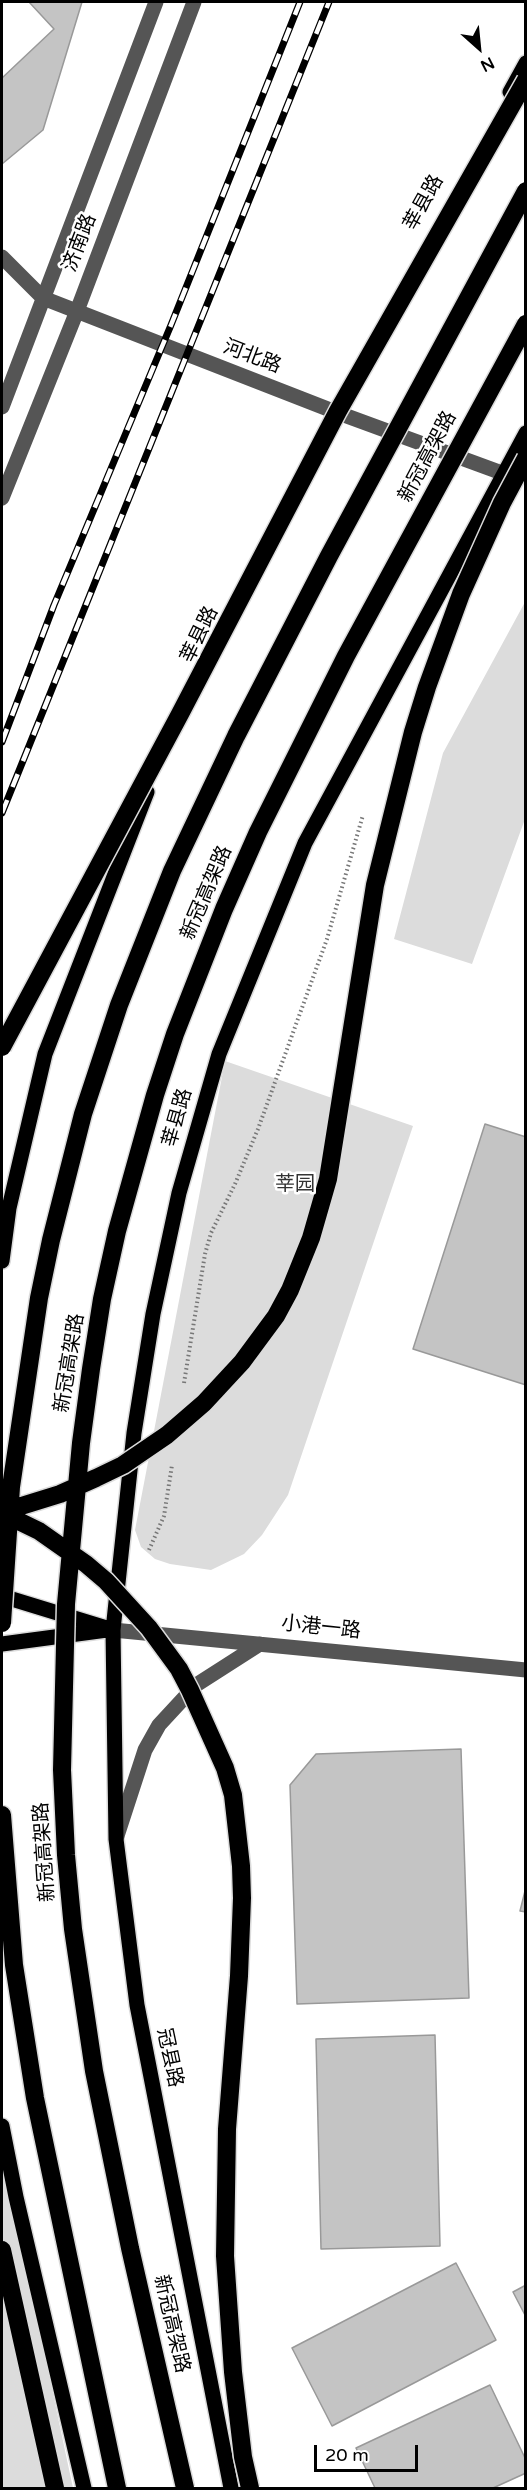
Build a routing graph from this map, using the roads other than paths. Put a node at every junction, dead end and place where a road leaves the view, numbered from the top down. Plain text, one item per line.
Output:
1 (156, 2) edge
2 (194, 2) edge
3 (525, 63) edge
4 (525, 80) edge
5 (525, 191) edge
6 (2, 257) edge
7 (43, 298) junction
8 (77, 311) junction
9 (525, 324) edge
10 (2, 407) edge
11 (333, 411) junction
12 (525, 433) edge
13 (525, 458) edge
14 (502, 473) junction
15 (2, 498) edge
16 (2, 1047) edge
17 (2, 1261) edge
18 (2, 1512) edge
19 (2, 1596) edge
20 (2, 1623) edge
21 (113, 1630) junction
22 (2, 1644) edge
23 (260, 1644) junction
24 (525, 1670) edge
25 (2, 1815) edge
26 (116, 1839) junction
27 (2, 2126) edge
28 (2, 2250) edge
29 (55, 2488) edge
30 (84, 2488) edge
31 (117, 2488) edge
32 (185, 2488) edge
33 (231, 2488) edge
34 (250, 2488) edge

1 - 7 street, 济南路
2 - 8 street, 济南路
3 - 11 main road, 莘县路
4 - 16 highway, bridge
5 - 20 highway, 新冠高架路, bridge
6 - 7 street, 河北路
7 - 8 street, 河北路
7 - 10 street, 济南路
8 - 11 street, 河北路
8 - 15 street, 济南路
9 - 32 highway, 新冠高架路, bridge
11 - 14 street, 河北路
11 - 17 main road, 莘县路
12 - 14 main road, 莘县路
13 - 18 highway, bridge
14 - 21 main road, 莘县路
18 - 34 highway, bridge
19 - 21 main road
21 - 22 main road
21 - 23 street, 小港一路
21 - 26 main road, 冠县路
23 - 24 street, 小港一路
23 - 26 street
25 - 31 highway, 新冠高架路
26 - 33 main road, 冠县路
27 - 30 main road
28 - 29 highway

